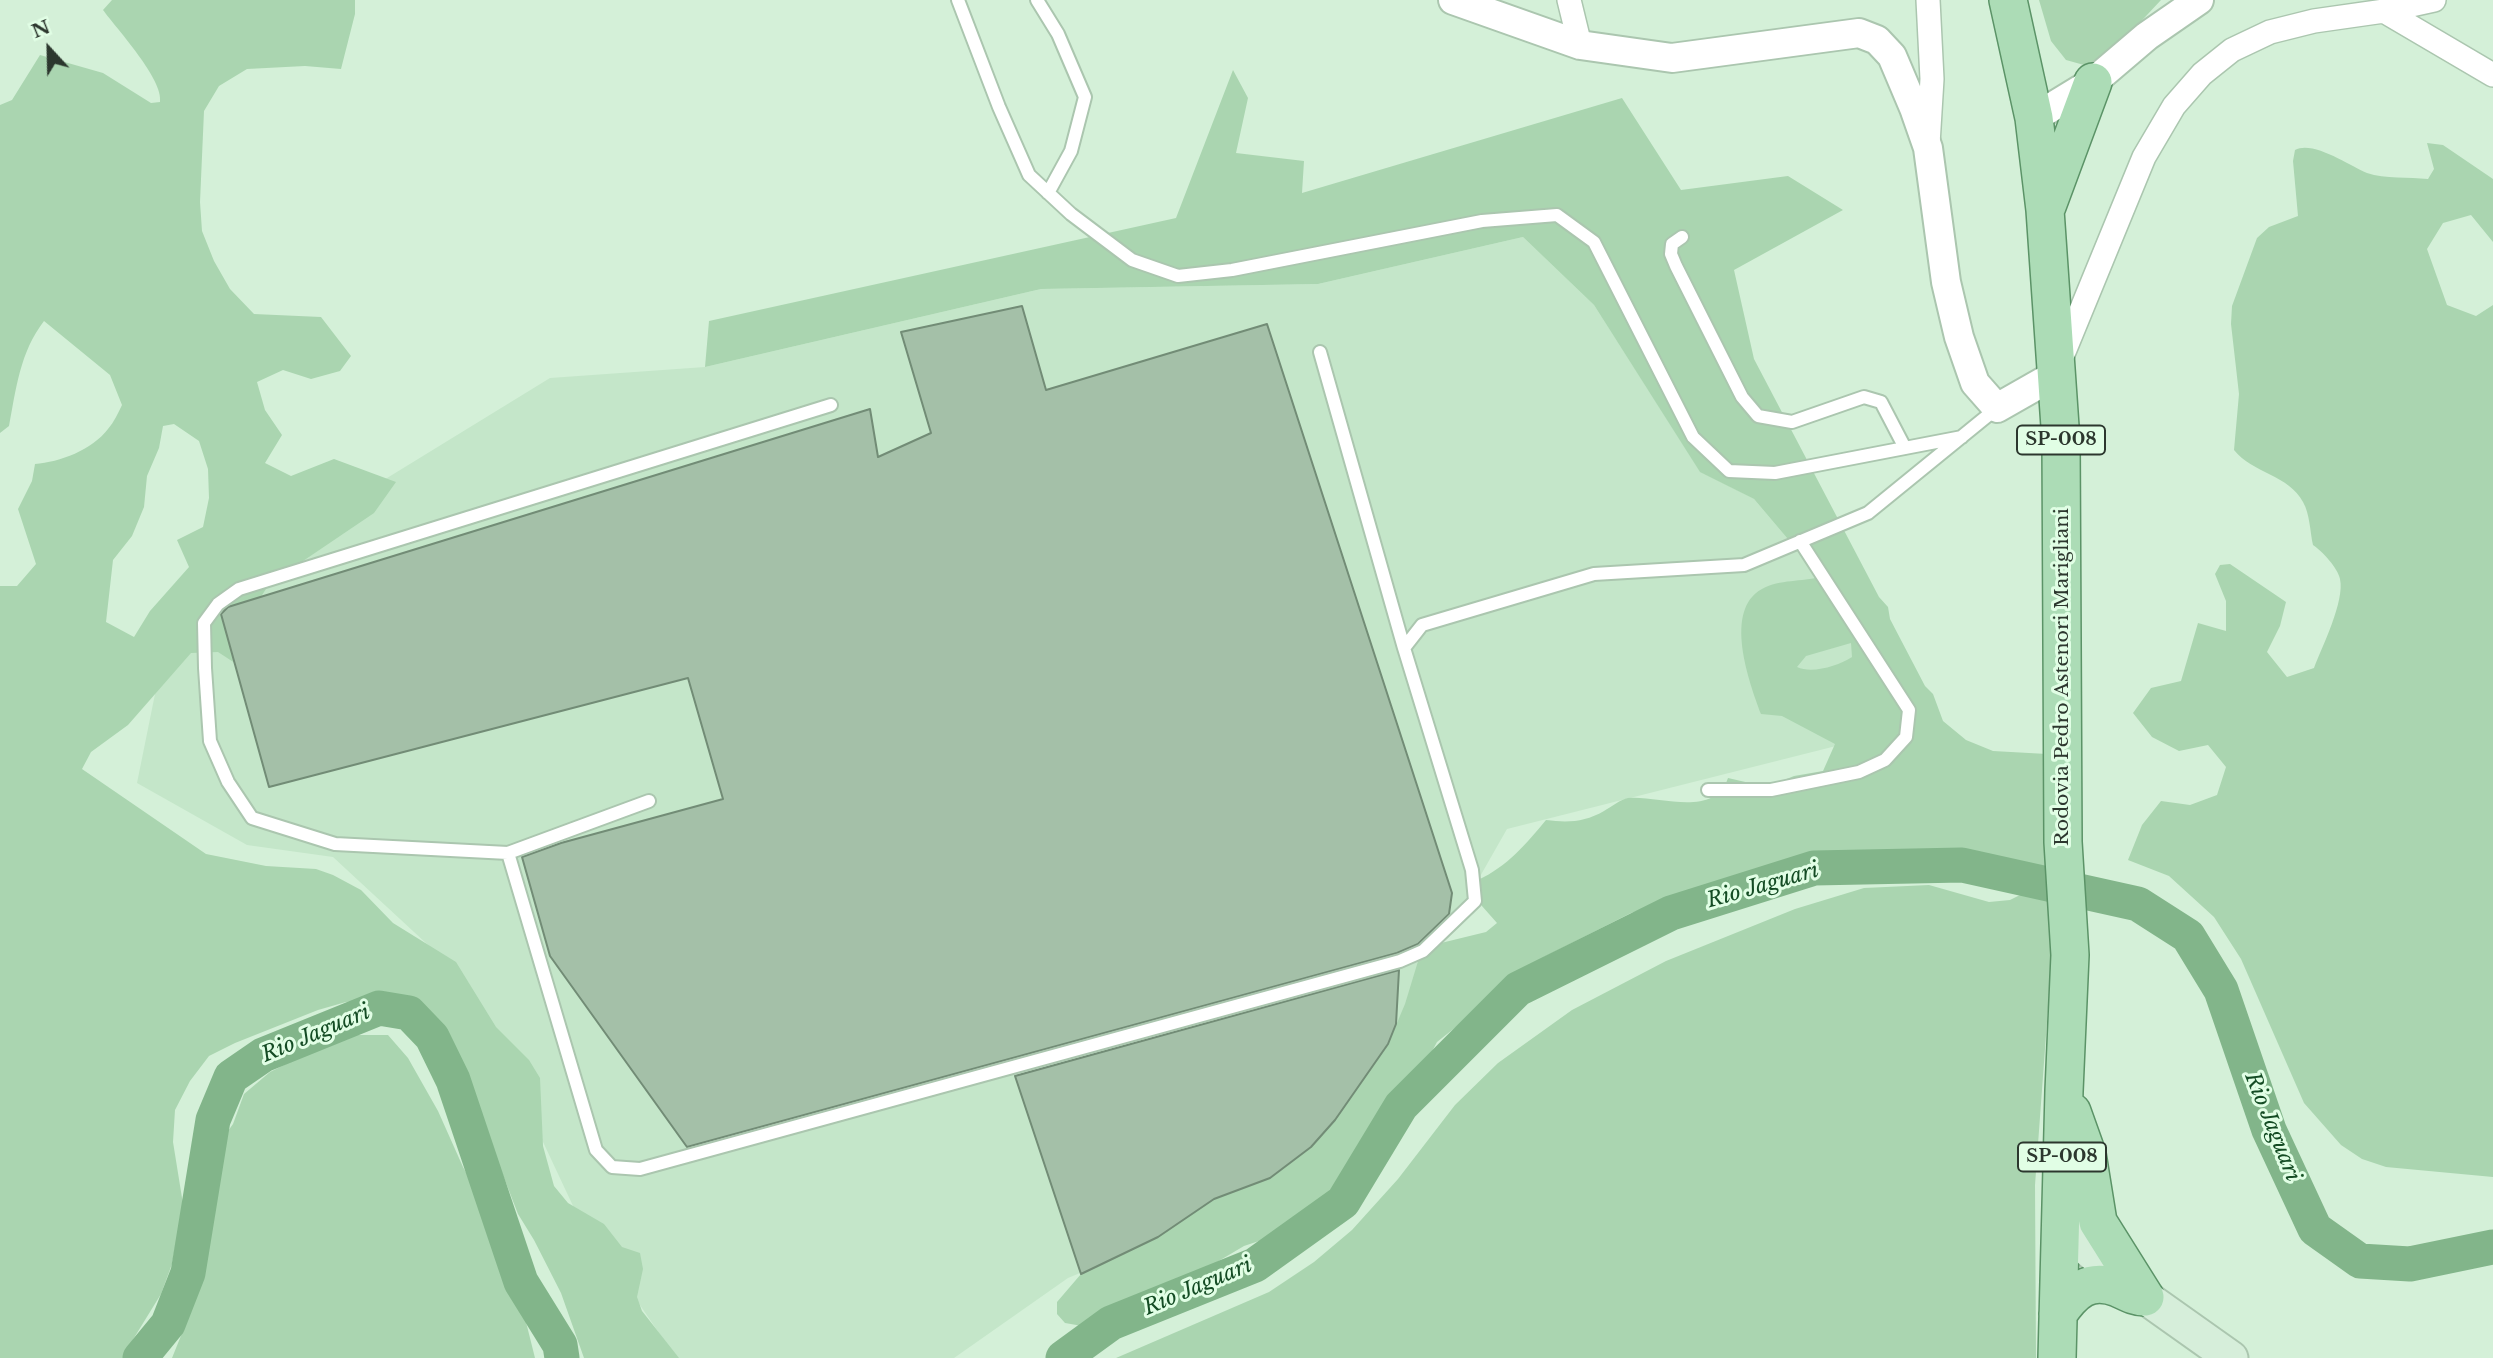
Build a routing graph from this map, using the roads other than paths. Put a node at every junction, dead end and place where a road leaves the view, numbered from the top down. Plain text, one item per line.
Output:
1 (958, 0) edge
2 (1037, 0) edge
3 (1453, 0) edge
4 (1569, 0) edge
5 (1928, 0) edge
6 (2008, 0) edge
7 (2199, 0) edge
8 (2434, 0) edge
9 (2384, 11) junction
10 (1580, 45) junction
11 (2493, 75) edge
12 (2093, 82) junction
13 (2034, 118) junction
14 (1927, 148) junction
15 (1048, 193) junction
16 (2045, 210) junction
17 (1682, 237) dead end
18 (1320, 352) dead end
19 (2055, 375) junction
20 (831, 405) dead end
21 (1997, 408) junction
22 (1962, 437) junction
23 (1905, 448) junction
24 (1800, 541) junction
25 (1404, 648) junction
26 (1708, 790) dead end
27 (649, 801) dead end
28 (508, 853) junction
29 (2064, 1091) junction
30 (2076, 1259) junction
31 (2145, 1297) junction
32 (2058, 1314) junction
33 (2057, 1358) edge
34 (2231, 1358) edge

1 - 15 lane
2 - 15 lane
3 - 10 street
4 - 10 street
5 - 14 street
6 - 13 main road, Rodovia Pedro Astenori Marigliani / SP-008
7 - 12 street
8 - 9 street
9 - 11 street
9 - 19 street
10 - 14 street
12 - 13 street
12 - 16 main road
13 - 16 main road, Rodovia Pedro Astenori Marigliani / SP-008
14 - 21 street
15 - 23 lane
16 - 19 main road, Rodovia Pedro Astenori Marigliani / SP-008
17 - 23 lane
18 - 25 lane
19 - 21 street
19 - 29 main road, Rodovia Pedro Astenori Marigliani / SP-008
20 - 28 lane
21 - 22 lane
22 - 23 lane
22 - 24 lane
24 - 25 lane
24 - 26 lane
25 - 28 lane
27 - 28 lane
29 - 30 main road, Rodovia Pedro Astenori Marigliani / SP-008
29 - 31 main road
30 - 31 main road
30 - 32 main road, Rodovia Pedro Astenori Marigliani / SP-008
31 - 32 main road
31 - 34 main road
32 - 33 main road, Rodovia Pedro Astenori Marigliani / SP-008

